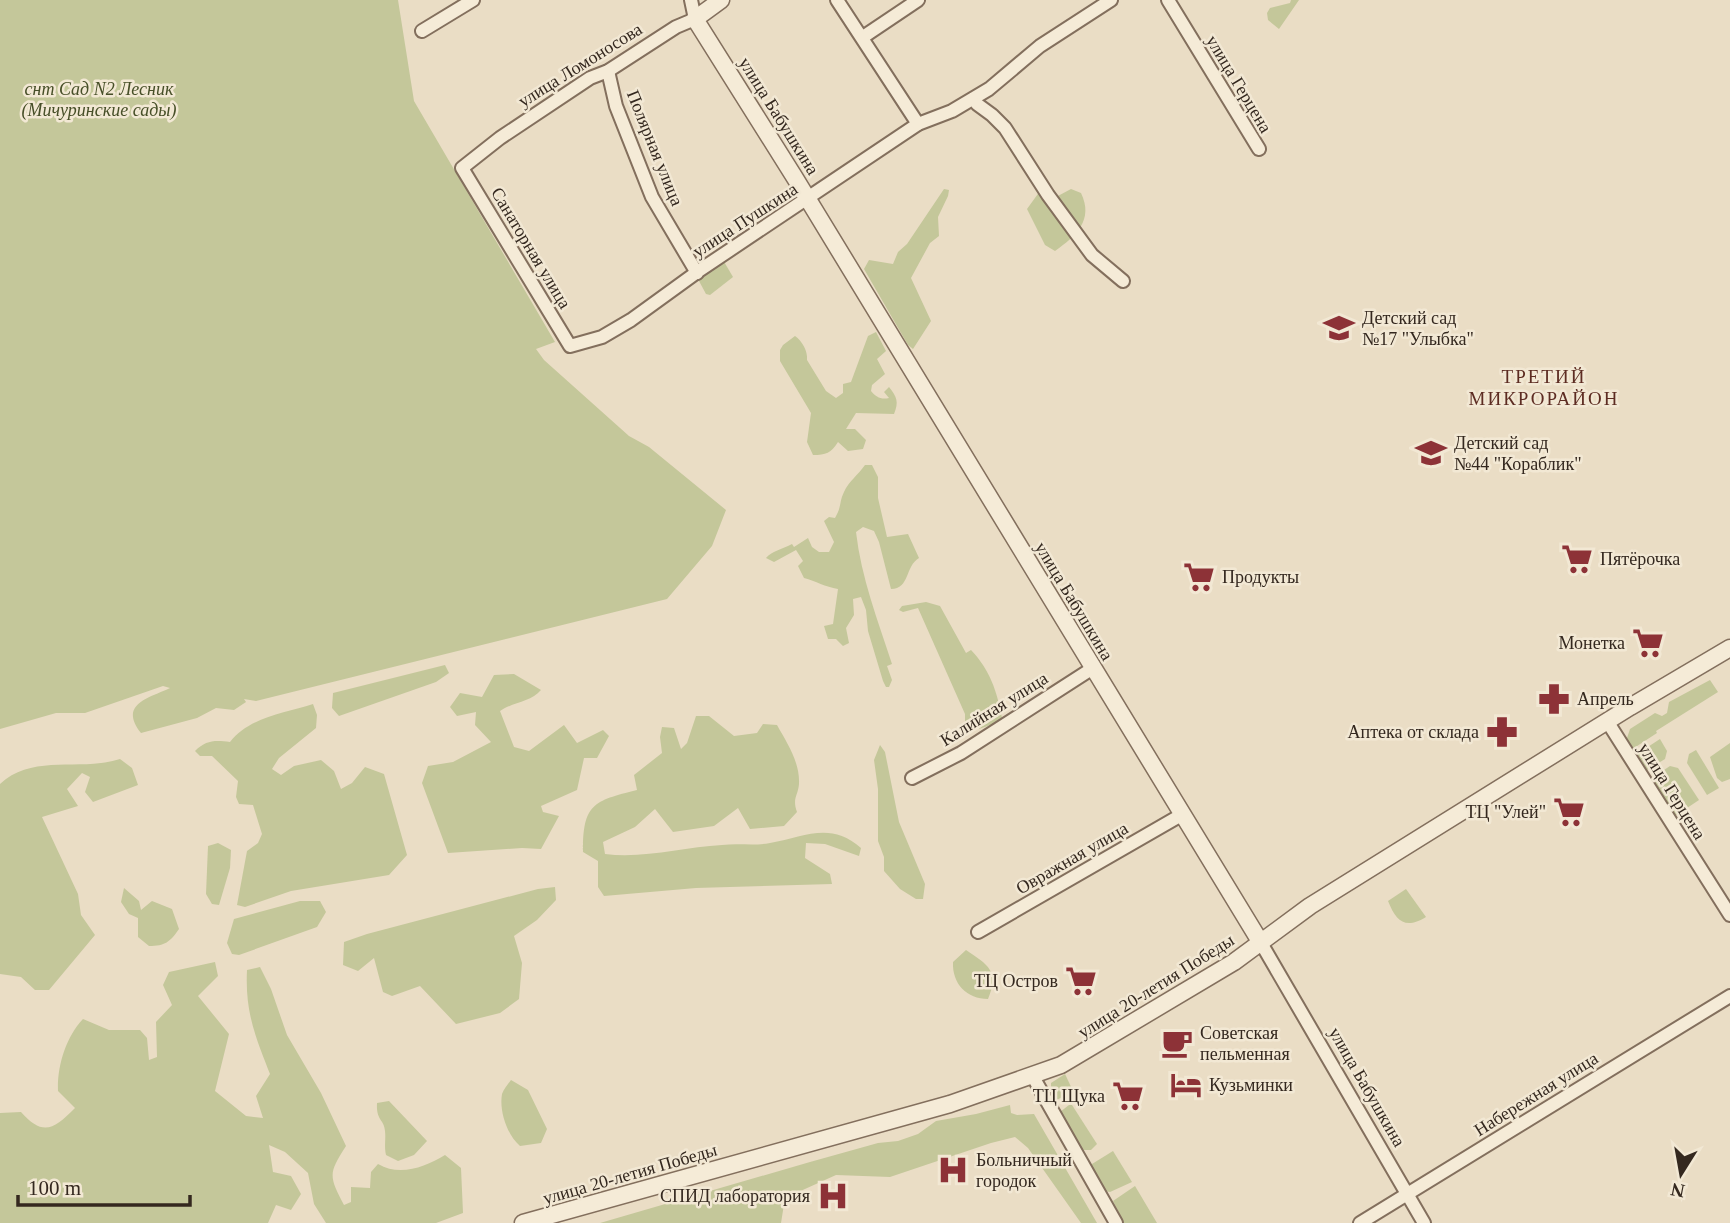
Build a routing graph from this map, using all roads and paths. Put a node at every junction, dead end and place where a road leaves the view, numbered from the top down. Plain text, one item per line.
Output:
1 (473, 0) edge
2 (691, 0) edge
3 (721, 0) edge
4 (837, 0) edge
5 (918, 0) edge
6 (1111, 0) edge
7 (1168, 0) edge
8 (695, 19) junction
9 (422, 31) dead end
10 (863, 37) junction
11 (608, 71) junction
12 (977, 104) dead end
13 (918, 124) junction
14 (1259, 149) dead end
15 (462, 168) joint
16 (808, 199) junction
17 (696, 273) junction
18 (1123, 281) dead end
19 (570, 346) joint
20 (1730, 648) edge
21 (1093, 668) junction
22 (1607, 721) junction
23 (912, 778) dead end
24 (1183, 814) junction
25 (1730, 915) edge
26 (978, 932) dead end
27 (1261, 943) junction
28 (1730, 996) edge
29 (1032, 1075) junction
30 (1406, 1195) junction
31 (533, 1222) edge
32 (1116, 1223) edge
33 (1360, 1223) edge
34 (1424, 1223) edge

1 - 9 street
2 - 8 street, улица Бабушкина
3 - 8 street, улица Ломоносова
4 - 10 street
5 - 10 street
6 - 13 street, улица Пушкина
7 - 14 street, улица Герцена
8 - 11 street, улица Ломоносова
8 - 16 street, улица Бабушкина
10 - 13 street
11 - 15 street, улица Ломоносова
11 - 17 street, Полярная улица
12 - 18 street
13 - 16 street, улица Пушкина
15 - 19 street, Санаторная улица
16 - 17 street, улица Пушкина
16 - 21 street, улица Бабушкина
17 - 19 street, улица Пушкина
20 - 22 street, улица 20-летия Победы
21 - 23 street, Калийная улица
21 - 24 street, улица Бабушкина
22 - 25 street, улица Герцена
22 - 27 street, улица 20-летия Победы
24 - 26 street, Овражная улица
24 - 27 street, улица Бабушкина
27 - 29 street, улица 20-летия Победы
27 - 30 street, улица Бабушкина
28 - 30 street, Набережная улица
29 - 31 street, улица 20-летия Победы
29 - 32 street
30 - 33 street, Набережная улица
30 - 34 street, улица Бабушкина

